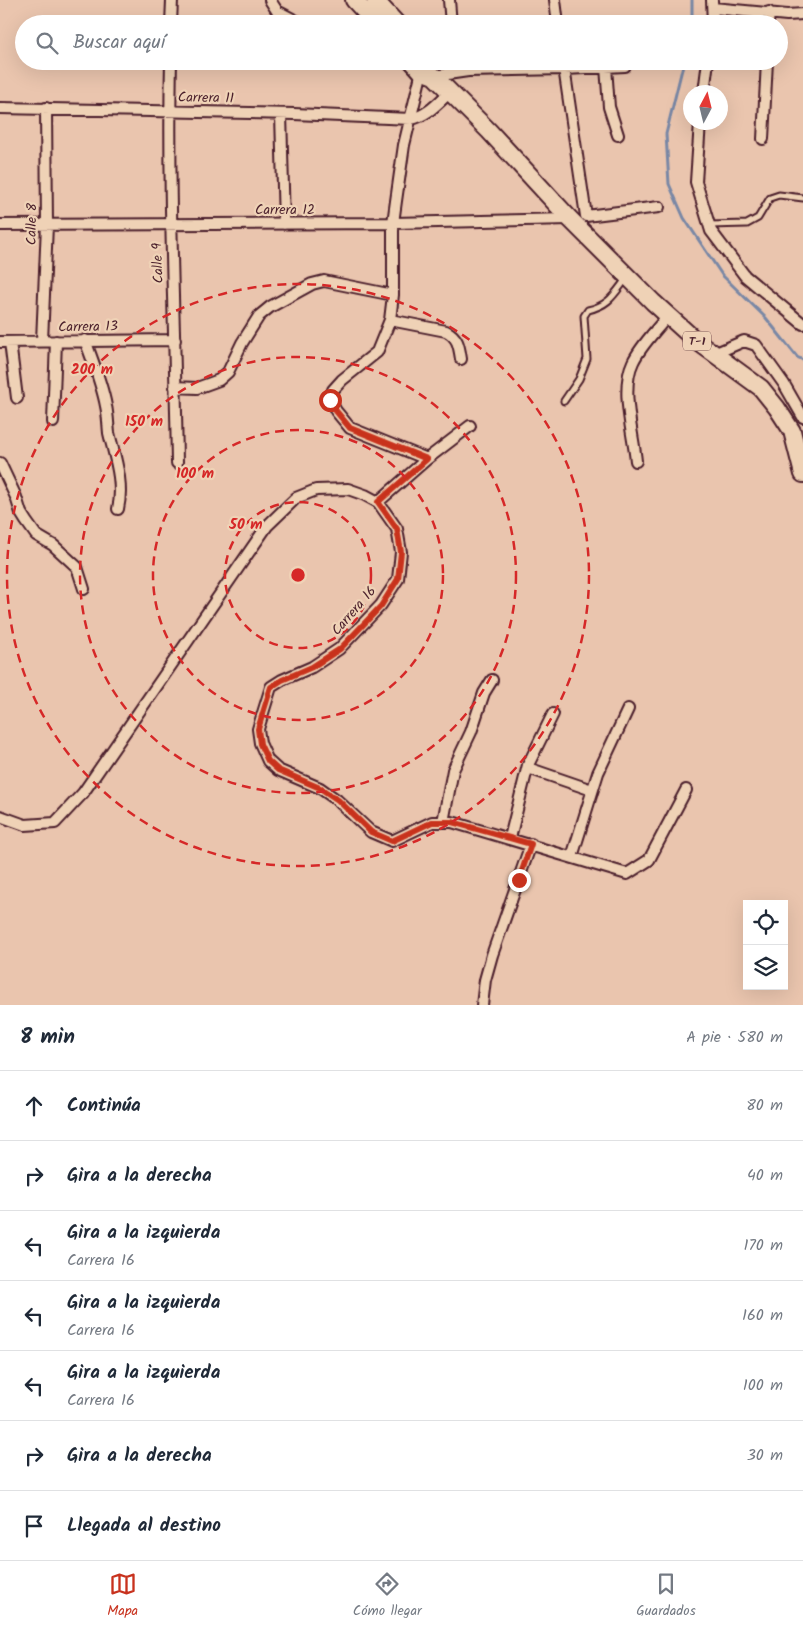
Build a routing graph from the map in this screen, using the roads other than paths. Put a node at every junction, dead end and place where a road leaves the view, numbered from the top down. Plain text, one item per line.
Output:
1 (172, 0) edge
2 (270, 0) edge
3 (354, 0) edge
4 (375, 0) edge
5 (449, 0) edge
6 (555, 0) edge
7 (712, 4) edge
8 (769, 12) junction
9 (803, 14) edge
10 (172, 15) edge
11 (285, 15) edge
12 (368, 15) edge
13 (389, 15) edge
14 (450, 15) edge
15 (557, 15) edge
16 (769, 15) edge
17 (171, 70) edge
18 (428, 70) edge
19 (430, 70) edge
20 (448, 70) edge
21 (484, 70) edge
22 (564, 70) edge
23 (606, 70) edge
24 (707, 70) edge
25 (766, 70) edge
26 (705, 85) edge
27 (450, 92) junction
28 (0, 108) edge
29 (46, 108) junction
30 (170, 111) junction
31 (282, 114) junction
32 (411, 118) junction
33 (699, 130) edge
34 (618, 135) dead end
35 (763, 140) dead end
36 (803, 198) edge
37 (659, 207) dead end
38 (577, 220) junction
39 (393, 223) junction
40 (171, 224) junction
41 (284, 224) junction
42 (0, 225) edge
43 (46, 225) junction
44 (709, 225) junction
45 (628, 277) junction
46 (394, 295) junction
47 (668, 315) junction
48 (390, 320) junction
49 (803, 324) edge
50 (85, 340) junction
51 (175, 340) junction
52 (42, 341) junction
53 (56, 341) junction
54 (5, 342) edge
55 (716, 353) junction
56 (461, 358) dead end
57 (175, 387) junction
58 (17, 398) dead end
59 (564, 402) dead end
60 (803, 416) edge
61 (53, 422) dead end
62 (470, 426) dead end
63 (427, 459) junction
64 (636, 461) dead end
65 (0, 463) edge
66 (177, 463) dead end
67 (803, 474) edge
68 (378, 502) junction
69 (118, 509) dead end
70 (84, 589) dead end
71 (492, 680) dead end
72 (628, 709) dead end
73 (553, 714) dead end
74 (528, 768) junction
75 (592, 790) junction
76 (686, 790) dead end
77 (0, 816) edge
78 (443, 822) junction
79 (510, 838) junction
80 (531, 844) junction
81 (572, 857) junction
82 (482, 1005) edge

1 - 10 street
2 - 11 street
3 - 12 highway
4 - 13 highway
5 - 14 street
6 - 15 street
7 - 8 street
8 - 9 street
8 - 16 street
17 - 30 street, Calle 9
18 - 32 street
19 - 27 highway, T-1
20 - 21 street
22 - 38 street
23 - 34 street
24 - 26 street
25 - 35 street
27 - 32 street
27 - 38 highway, T-1
28 - 29 street, Carrera 11
29 - 30 street, Carrera 11
29 - 43 street, Calle 8
30 - 31 street, Carrera 11
30 - 40 street, Calle 9
31 - 32 street, Carrera 11
31 - 41 street
32 - 39 street
33 - 44 street
36 - 44 lane
37 - 38 street, Carrera 12
38 - 39 street, Carrera 12
38 - 45 highway, T-1
39 - 41 street, Carrera 12
39 - 46 street
40 - 41 street, Carrera 12
40 - 43 street, Carrera 12
40 - 51 street, Calle 9
42 - 43 street, Carrera 12
43 - 52 street, Calle 8
44 - 49 street
45 - 47 highway, T-1
45 - 59 lane
46 - 48 street
46 - 57 street
47 - 55 highway, T-1
47 - 64 street
48 - 56 street
48 - 63 street
50 - 51 street, Carrera 13
50 - 53 street, Carrera 13
50 - 69 street
51 - 57 street, Calle 9
52 - 53 street, Carrera 13
52 - 54 street, Carrera 13
53 - 61 street
54 - 58 street
55 - 60 street
55 - 67 highway, T-1
57 - 66 street, Calle 9
62 - 63 street
63 - 68 street
65 - 70 street
68 - 77 street
68 - 78 street, Carrera 16
71 - 78 street
72 - 75 street
73 - 74 street
74 - 75 street
74 - 79 street
75 - 81 street
76 - 81 street, Carrera 16
78 - 79 street, Carrera 16
79 - 80 street, Carrera 16
80 - 81 street, Carrera 16
80 - 82 street

